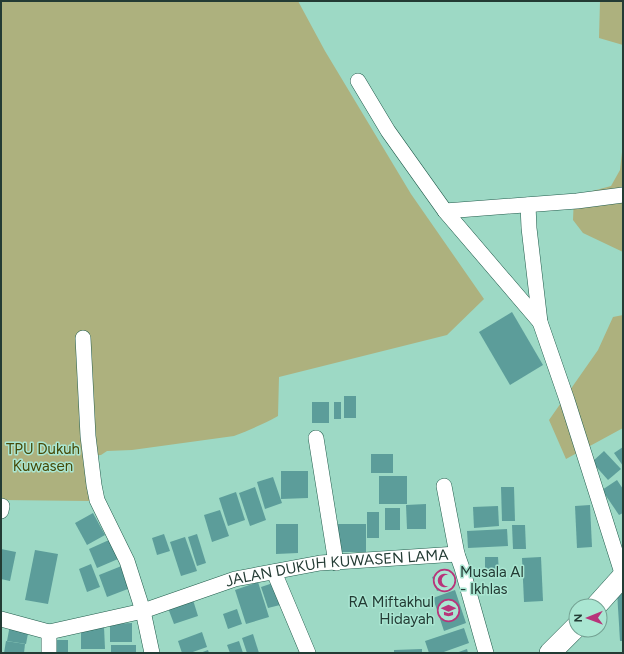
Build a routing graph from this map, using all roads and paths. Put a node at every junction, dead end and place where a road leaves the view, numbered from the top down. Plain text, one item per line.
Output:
1 (358, 81) dead end
2 (623, 195) edge
3 (528, 204) junction
4 (445, 211) junction
5 (540, 322) junction
6 (83, 338) dead end
7 (316, 438) dead end
8 (444, 486) dead end
9 (457, 554) junction
10 (336, 563) junction
11 (274, 572) junction
12 (623, 576) edge
13 (603, 598) edge
14 (143, 611) junction
15 (1, 619) edge
16 (50, 632) junction
17 (568, 635) edge
18 (49, 653) edge
19 (152, 653) edge
20 (308, 653) edge
21 (486, 653) edge
22 (550, 653) edge

1 - 4 street
2 - 3 street
3 - 4 street
3 - 5 street
4 - 5 street
5 - 12 street
6 - 14 street
7 - 10 street
8 - 9 street
9 - 10 street, JALAN DUKUH KUWASEN LAMA
9 - 21 street, JALAN DUKUH KUWASEN LAMA
10 - 11 street, JALAN DUKUH KUWASEN LAMA
11 - 14 street, JALAN DUKUH KUWASEN LAMA
11 - 20 street
12 - 13 main road
14 - 16 street, JALAN DUKUH KUWASEN LAMA
14 - 19 street
15 - 16 street, JALAN DUKUH KUWASEN LAMA
16 - 18 street
17 - 22 main road

